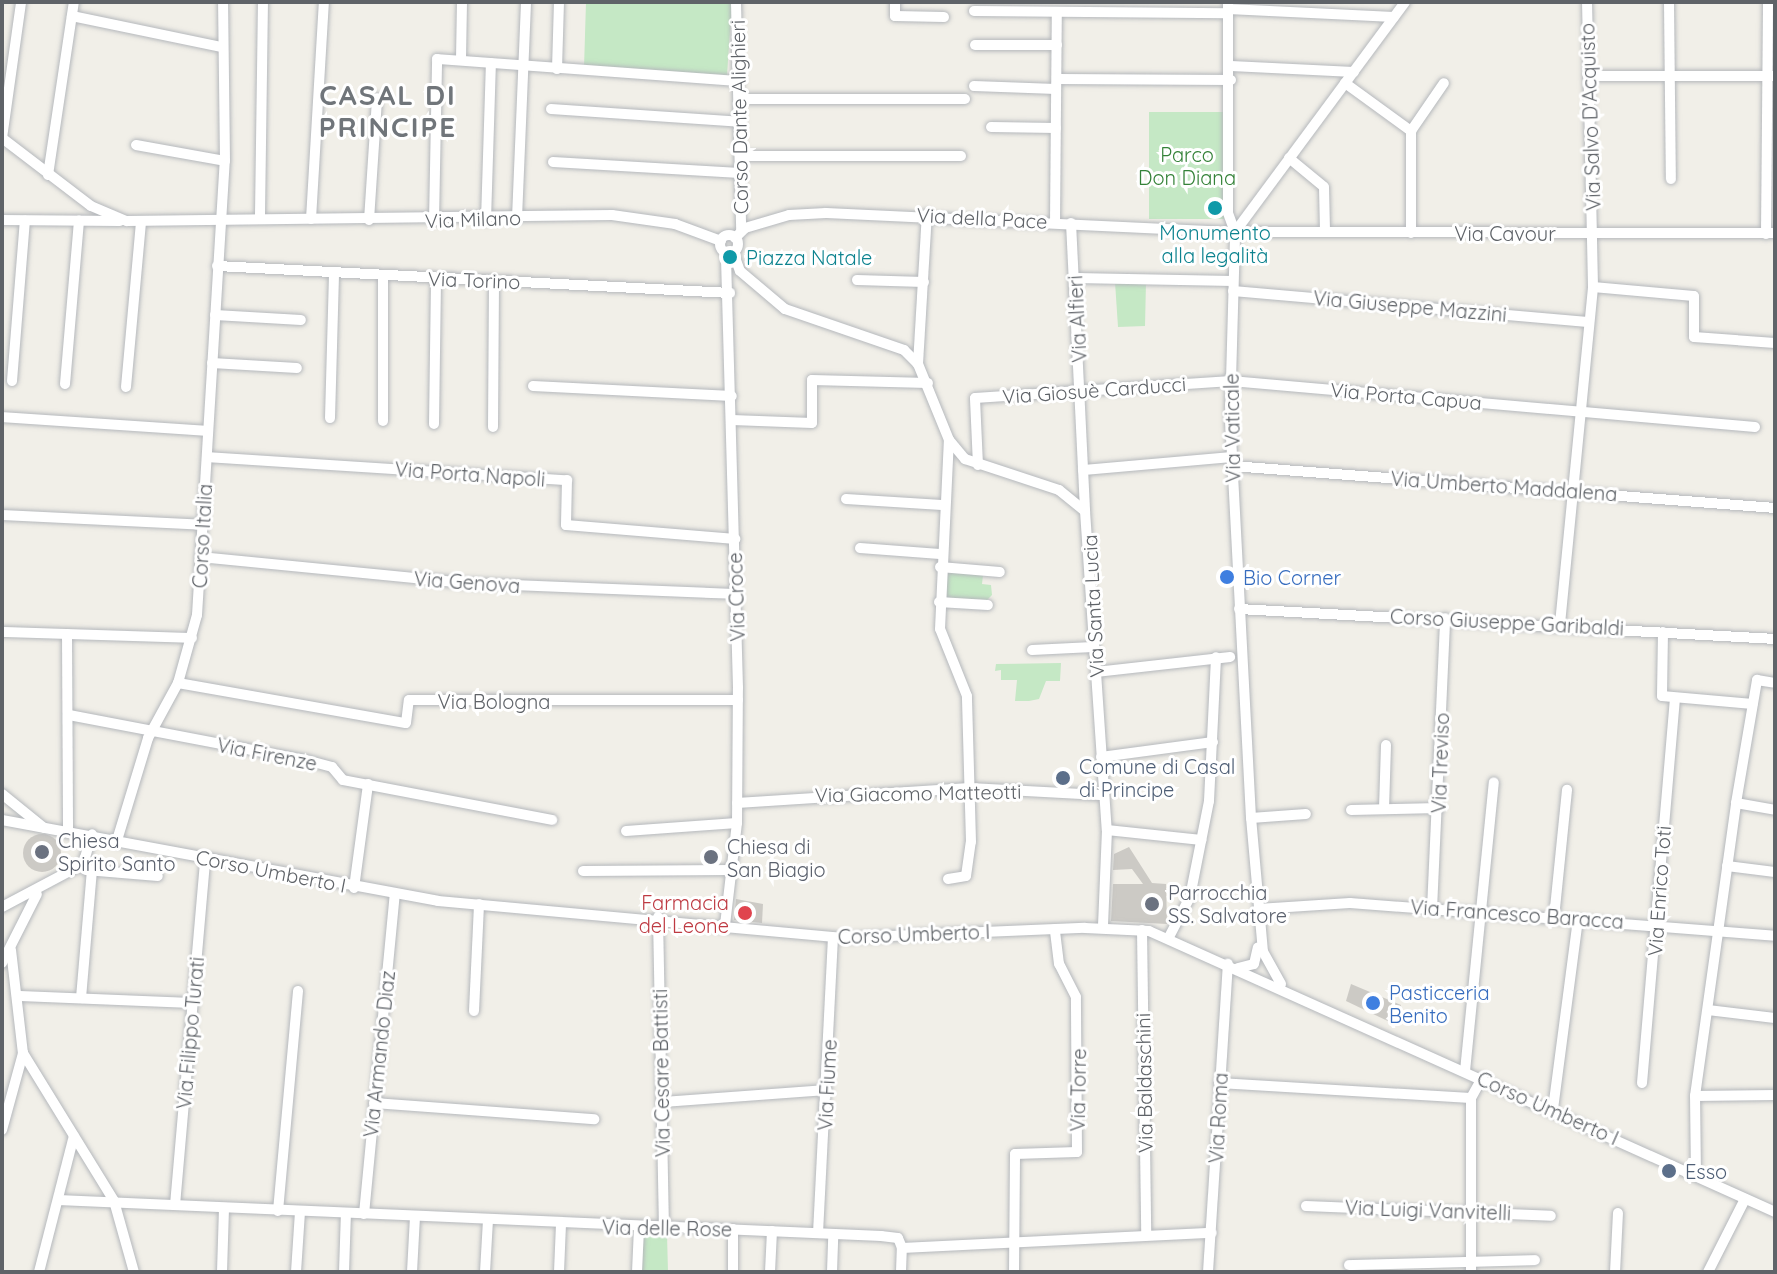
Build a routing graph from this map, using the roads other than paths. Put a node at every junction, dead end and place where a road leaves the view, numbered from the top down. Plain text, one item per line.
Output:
1 (21, 2) edge
2 (74, 2) edge
3 (223, 2) edge
4 (263, 2) edge
5 (324, 2) edge
6 (462, 2) edge
7 (526, 2) edge
8 (559, 2) edge
9 (736, 2) edge
10 (895, 2) edge
11 (1405, 2) edge
12 (1587, 2) edge
13 (1669, 2) edge
14 (1768, 2) edge
15 (1228, 8) edge
16 (974, 11) dead end
17 (1057, 12) junction
18 (72, 16) junction
19 (944, 17) dead end
20 (1394, 17) junction
21 (975, 45) dead end
22 (1057, 45) junction
23 (222, 47) junction
24 (461, 59) junction
25 (491, 63) junction
26 (524, 66) junction
27 (1231, 66) junction
28 (557, 69) junction
29 (1354, 72) junction
30 (1670, 75) junction
31 (1588, 76) junction
32 (1771, 76) edge
33 (1231, 80) junction
34 (739, 81) junction
35 (1345, 83) junction
36 (1444, 83) dead end
37 (1056, 84) junction
38 (974, 86) dead end
39 (377, 98) dead end
40 (740, 99) junction
41 (965, 99) dead end
42 (551, 109) dead end
43 (740, 122) junction
44 (991, 127) dead end
45 (1056, 128) junction
46 (1411, 131) junction
47 (2, 138) edge
48 (1770, 141) edge
49 (136, 145) dead end
50 (740, 156) junction
51 (961, 156) dead end
52 (1289, 158) junction
53 (225, 161) junction
54 (553, 162) dead end
55 (740, 173) junction
56 (48, 175) junction
57 (1671, 179) dead end
58 (927, 214) junction
59 (260, 215) junction
60 (517, 218) junction
61 (311, 219) junction
62 (2, 220) edge
63 (221, 220) junction
64 (369, 220) junction
65 (486, 220) junction
66 (25, 221) junction
67 (79, 221) junction
68 (127, 221) junction
69 (434, 221) junction
70 (141, 222) junction
71 (1055, 222) junction
72 (1071, 223) junction
73 (1325, 231) junction
74 (1235, 232) junction
75 (1594, 232) junction
76 (1411, 233) junction
77 (1770, 234) edge
78 (738, 235) junction
79 (721, 241) junction
80 (729, 252) junction
81 (217, 266) junction
82 (334, 273) junction
83 (383, 276) junction
84 (1075, 278) junction
85 (436, 279) junction
86 (857, 280) dead end
87 (924, 282) junction
88 (494, 283) junction
89 (1233, 286) junction
90 (1593, 287) junction
91 (730, 293) junction
92 (215, 315) junction
93 (301, 320) dead end
94 (1588, 322) junction
95 (1775, 343) edge
96 (212, 363) junction
97 (918, 364) junction
98 (297, 368) dead end
99 (12, 381) dead end
100 (1231, 381) junction
101 (928, 383) junction
102 (65, 384) dead end
103 (533, 386) dead end
104 (126, 387) dead end
105 (1081, 390) junction
106 (732, 396) junction
107 (1581, 410) junction
108 (2, 417) edge
109 (330, 418) dead end
110 (732, 420) junction
111 (383, 421) dead end
112 (434, 424) dead end
113 (493, 427) dead end
114 (1755, 427) dead end
115 (208, 431) junction
116 (949, 440) junction
117 (207, 457) junction
118 (1232, 461) junction
119 (978, 465) junction
120 (1083, 470) junction
121 (1574, 491) junction
122 (846, 499) dead end
123 (942, 505) junction
124 (1775, 508) edge
125 (1085, 511) junction
126 (2, 515) edge
127 (203, 525) junction
128 (735, 539) junction
129 (860, 548) dead end
130 (940, 554) junction
131 (200, 557) junction
132 (940, 567) junction
133 (1000, 572) dead end
134 (734, 594) junction
135 (939, 602) junction
136 (988, 605) dead end
137 (1239, 609) junction
138 (1445, 618) junction
139 (1560, 624) junction
140 (2, 632) edge
141 (1663, 632) junction
142 (67, 634) junction
143 (192, 638) junction
144 (1775, 639) edge
145 (1093, 647) junction
146 (1032, 650) dead end
147 (1216, 657) junction
148 (1230, 657) dead end
149 (1096, 672) junction
150 (178, 683) junction
151 (1775, 683) edge
152 (1675, 698) junction
153 (738, 700) junction
154 (1753, 704) junction
155 (69, 715) junction
156 (152, 732) junction
157 (1213, 742) junction
158 (1386, 745) dead end
159 (1101, 757) junction
160 (1494, 782) dead end
161 (368, 784) junction
162 (970, 788) junction
163 (1567, 790) dead end
164 (2, 794) edge
165 (1100, 795) junction
166 (737, 803) junction
167 (1736, 803) junction
168 (1439, 808) junction
169 (1384, 809) junction
170 (1351, 810) dead end
171 (1775, 810) edge
172 (1306, 814) dead end
173 (1251, 818) junction
174 (2, 820) edge
175 (552, 820) dead end
176 (737, 823) junction
177 (44, 828) junction
178 (1107, 830) junction
179 (626, 831) dead end
180 (68, 833) junction
181 (92, 834) junction
182 (118, 837) junction
183 (1201, 840) junction
184 (205, 860) junction
185 (1727, 866) junction
186 (76, 869) junction
187 (92, 870) junction
188 (731, 870) junction
189 (583, 871) dead end
190 (1775, 872) edge
191 (158, 876) dead end
192 (948, 879) dead end
193 (354, 888) junction
194 (37, 894) junction
195 (395, 894) junction
196 (479, 904) junction
197 (2, 907) edge
198 (1258, 909) junction
199 (1432, 909) junction
200 (1480, 913) junction
201 (658, 917) junction
202 (1554, 918) junction
203 (1578, 920) junction
204 (1657, 924) junction
205 (725, 925) junction
206 (1103, 927) junction
207 (1055, 929) junction
208 (1718, 929) junction
209 (1142, 930) junction
210 (1775, 936) edge
211 (833, 937) junction
212 (1169, 937) junction
213 (11, 950) junction
214 (2, 963) edge
215 (1232, 966) junction
216 (298, 991) dead end
217 (19, 996) dead end
218 (81, 998) junction
219 (193, 1003) junction
220 (1325, 1008) junction
221 (1708, 1010) junction
222 (474, 1011) dead end
223 (1775, 1018) edge
224 (23, 1053) junction
225 (1465, 1071) junction
226 (1482, 1078) junction
227 (1219, 1083) junction
228 (1642, 1083) dead end
229 (827, 1090) junction
230 (1775, 1095) edge
231 (1695, 1096) junction
232 (1471, 1098) junction
233 (663, 1102) junction
234 (374, 1103) junction
235 (1553, 1109) junction
236 (594, 1119) dead end
237 (3, 1123) edge
238 (74, 1136) junction
239 (1696, 1176) junction
240 (1745, 1199) junction
241 (58, 1200) junction
242 (114, 1201) junction
243 (175, 1205) junction
244 (1306, 1206) dead end
245 (224, 1208) junction
246 (278, 1211) junction
247 (1472, 1211) junction
248 (300, 1212) junction
249 (1775, 1212) edge
250 (346, 1213) junction
251 (1618, 1213) dead end
252 (364, 1214) junction
253 (415, 1216) junction
254 (1551, 1216) dead end
255 (488, 1220) junction
256 (561, 1224) junction
257 (639, 1228) junction
258 (733, 1229) junction
259 (664, 1230) junction
260 (772, 1231) junction
261 (818, 1233) junction
262 (1212, 1233) junction
263 (833, 1234) junction
264 (1146, 1235) junction
265 (1015, 1242) junction
266 (902, 1248) junction
267 (1535, 1260) dead end
268 (1349, 1265) dead end
269 (1471, 1267) edge
270 (41, 1272) edge
271 (134, 1272) edge
272 (222, 1272) edge
273 (296, 1272) edge
274 (344, 1272) edge
275 (412, 1272) edge
276 (485, 1272) edge
277 (559, 1272) edge
278 (637, 1272) edge
279 (733, 1272) edge
280 (770, 1272) edge
281 (832, 1272) edge
282 (901, 1272) edge
283 (1014, 1272) edge
284 (1208, 1272) edge
285 (1615, 1272) edge
286 (1708, 1272) edge

1 - 47 street
2 - 18 street
3 - 23 street, Corso Italia
4 - 59 street
5 - 61 street
6 - 24 street
7 - 26 street
8 - 28 street
9 - 34 street, Corso Dante Alighieri
10 - 19 street
11 - 20 street
12 - 31 street, Via Salvo D'Acquisto
13 - 30 street
14 - 32 street
15 - 17 street
15 - 20 street
15 - 27 street, Via Vaticale
16 - 17 street
17 - 22 street
18 - 23 street
18 - 56 street
20 - 29 street
21 - 22 street
22 - 37 street
23 - 53 street, Corso Italia
24 - 25 street
24 - 69 street
25 - 26 street
25 - 65 street
26 - 28 street
26 - 60 street
27 - 29 street
27 - 33 street, Via Vaticale
28 - 34 street
29 - 35 street
30 - 31 street
30 - 32 street
30 - 57 street
31 - 75 street, Via Salvo D'Acquisto
32 - 48 street
33 - 37 street
33 - 74 street, Via Vaticale
34 - 40 street, Corso Dante Alighieri
35 - 46 street
35 - 52 street
36 - 46 street
37 - 38 street
37 - 45 street
39 - 64 street
40 - 41 street
40 - 43 street, Corso Dante Alighieri
42 - 43 street
43 - 50 street, Corso Dante Alighieri
44 - 45 street
45 - 71 street
46 - 76 street
47 - 56 street
48 - 77 street
49 - 53 street
50 - 51 street
50 - 55 street, Corso Dante Alighieri
52 - 73 street
52 - 74 street
53 - 63 street, Corso Italia
54 - 55 street
55 - 78 street, Corso Dante Alighieri
56 - 68 street
58 - 71 street, Via della Pace
58 - 78 street, Via della Pace
58 - 87 street
59 - 61 street, Via Milano
59 - 63 street, Via Milano
60 - 65 street, Via Milano
60 - 79 street, Via Milano
61 - 64 street, Via Milano
62 - 66 street
63 - 70 street, Via Milano
63 - 81 street, Corso Italia
64 - 69 street, Via Milano
65 - 69 street, Via Milano
66 - 67 street
66 - 99 street
67 - 68 street
67 - 102 street
68 - 70 street, Via Milano
70 - 104 street
71 - 72 street, Via della Pace
72 - 74 street, Via della Pace
72 - 84 street, Via Alfieri
73 - 74 street, Via Cavour
73 - 76 street, Via Cavour
74 - 89 street, Via Vaticale
75 - 76 street, Via Cavour
75 - 77 street, Via Cavour
75 - 90 street, Via Salvo D'Acquisto
78 - 79 street, Via della Pace
78 - 80 street, Corso Dante Alighieri
79 - 80 street
80 - 91 street, Via Croce
80 - 97 street, Via Santa Lucia
81 - 82 street, Via Torino
81 - 92 street, Corso Italia
82 - 83 street, Via Torino
82 - 109 street
83 - 85 street, Via Torino
83 - 111 street
84 - 89 street, Via Giuseppe Mazzini
84 - 105 street, Via Alfieri
85 - 88 street, Via Torino
85 - 112 street
86 - 87 street
87 - 97 street
88 - 91 street, Via Torino
88 - 113 street
89 - 94 street, Via Giuseppe Mazzini
89 - 100 street, Via Vaticale
90 - 94 street, Via Salvo D'Acquisto
90 - 95 street
91 - 106 street, Via Croce
92 - 93 street
92 - 96 street, Corso Italia
94 - 107 street, Via Salvo D'Acquisto
96 - 98 street
96 - 115 street, Corso Italia
97 - 101 street, Via Santa Lucia
100 - 105 street, Via Giosuè Carducci
100 - 107 street, Via Porta Capua
100 - 118 street, Via Vaticale
101 - 110 street
101 - 116 street, Via Santa Lucia
103 - 106 street
105 - 119 street, Via Giosuè Carducci
105 - 120 street, Via Alfieri
106 - 110 street, Via Croce
107 - 114 street, Via Porta Capua
107 - 121 street, Via Salvo D'Acquisto
108 - 115 street
110 - 128 street, Via Croce
115 - 117 street, Corso Italia
116 - 119 street, Via Santa Lucia
116 - 123 street
117 - 127 street, Corso Italia
117 - 128 street, Via Porta Napoli
118 - 120 street, Via Umberto Maddalena
118 - 121 street, Via Umberto Maddalena
118 - 137 street, Via Vaticale
119 - 125 street, Via Santa Lucia
120 - 125 street, Via Alfieri
121 - 124 street, Via Umberto Maddalena
121 - 139 street, Via Salvo D'Acquisto
122 - 123 street
123 - 130 street
125 - 145 street, Via Santa Lucia
126 - 127 street
127 - 131 street, Corso Italia
128 - 134 street, Via Croce
129 - 130 street
130 - 132 street
131 - 134 street, Via Genova
131 - 143 street, Corso Italia
132 - 133 street
132 - 135 street
134 - 153 street, Via Croce
135 - 136 street
135 - 162 street
137 - 138 street, Corso Giuseppe Garibaldi
137 - 173 street, Via Vaticale
138 - 139 street, Corso Giuseppe Garibaldi
138 - 168 street, Via Treviso
139 - 141 street, Corso Giuseppe Garibaldi
140 - 142 street
141 - 144 street, Corso Giuseppe Garibaldi
141 - 152 street
142 - 143 street
142 - 155 street
143 - 150 street, Corso Italia
145 - 146 street
145 - 149 street, Via Santa Lucia
147 - 148 street
147 - 149 street
147 - 157 street
149 - 159 street, Via Santa Lucia
150 - 153 street, Via Bologna
150 - 156 street, Corso Italia
151 - 154 street
152 - 154 street
152 - 204 street, Via Enrico Toti
153 - 166 street, Via Croce
154 - 167 street
155 - 156 street, Via Firenze
155 - 180 street
156 - 161 street, Via Firenze
156 - 182 street, Corso Italia
157 - 159 street
157 - 183 street
158 - 169 street
159 - 165 street, Via Santa Lucia
160 - 200 street
161 - 175 street, Via Firenze
161 - 193 street
162 - 165 street, Via Giacomo Matteotti
162 - 166 street, Via Giacomo Matteotti
162 - 192 street
163 - 202 street
164 - 177 street
165 - 178 street, Via Santa Lucia
166 - 176 street, Via Croce
167 - 171 street
167 - 185 street
168 - 169 street
168 - 199 street, Via Treviso
169 - 170 street
172 - 173 street
173 - 198 street, Via Vaticale
174 - 177 street, Corso Umberto I
176 - 179 street
176 - 188 street, Via Croce
177 - 180 street, Corso Umberto I
178 - 183 street
178 - 206 street, Via Santa Lucia
180 - 181 street, Corso Umberto I
181 - 182 street, Corso Umberto I
181 - 186 street
182 - 184 street, Corso Umberto I
183 - 212 street
184 - 193 street, Corso Umberto I
184 - 219 street, Via Filippo Turati
185 - 190 street
185 - 208 street
186 - 187 street
186 - 194 street
187 - 191 street
187 - 218 street
188 - 189 street
188 - 205 street, Via Croce
193 - 195 street, Corso Umberto I
194 - 197 street
194 - 213 street
195 - 196 street, Corso Umberto I
195 - 234 street, Via Armando Diaz
196 - 201 street, Corso Umberto I
196 - 222 street
198 - 199 street, Via Francesco Baracca
198 - 215 street, Via Vaticale
198 - 220 street, Via Vaticale
199 - 200 street, Via Francesco Baracca
200 - 202 street, Via Francesco Baracca
200 - 225 street
201 - 205 street, Corso Umberto I
201 - 233 street, Via Cesare Battisti
202 - 203 street, Via Francesco Baracca
203 - 204 street, Via Francesco Baracca
203 - 235 street
204 - 208 street, Via Francesco Baracca
204 - 228 street, Via Enrico Toti
205 - 211 street, Corso Umberto I
206 - 207 street, Corso Umberto I
206 - 209 street, Corso Umberto I
207 - 211 street, Corso Umberto I
207 - 265 street, Via Torre
208 - 210 street, Via Francesco Baracca
208 - 221 street
209 - 212 street, Corso Umberto I
209 - 264 street, Via Baldaschini
211 - 229 street, Via Fiume
212 - 215 street, Corso Umberto I
213 - 214 street
213 - 224 street
215 - 220 street, Corso Umberto I
215 - 227 street, Via Roma
216 - 246 street
217 - 218 street
218 - 219 street
219 - 243 street, Via Filippo Turati
220 - 225 street, Corso Umberto I
221 - 223 street
221 - 231 street
224 - 237 street
224 - 238 street
225 - 226 street, Corso Umberto I
226 - 232 street
226 - 235 street, Corso Umberto I
227 - 232 street
227 - 262 street, Via Roma
229 - 233 street
229 - 261 street, Via Fiume
230 - 231 street
231 - 239 street
232 - 247 street
233 - 259 street, Via Cesare Battisti
234 - 236 street
234 - 252 street, Via Armando Diaz
235 - 239 street, Corso Umberto I
238 - 241 street
238 - 242 street
239 - 240 street, Corso Umberto I
240 - 249 street, Corso Umberto I
240 - 286 street
241 - 242 street, Via delle Rose
241 - 270 street
242 - 243 street, Via delle Rose
242 - 271 street
243 - 245 street, Via delle Rose
244 - 247 street, Via Luigi Vanvitelli
245 - 246 street, Via delle Rose
245 - 272 street
246 - 248 street, Via delle Rose
247 - 254 street, Via Luigi Vanvitelli
247 - 269 street
248 - 250 street, Via delle Rose
248 - 273 street
250 - 252 street, Via delle Rose
250 - 274 street
251 - 285 street
252 - 253 street, Via delle Rose
253 - 255 street, Via delle Rose
253 - 275 street
255 - 256 street, Via delle Rose
255 - 276 street
256 - 257 street, Via delle Rose
256 - 277 street
257 - 259 street, Via delle Rose
257 - 278 street
258 - 259 street, Via delle Rose
258 - 260 street, Via delle Rose
258 - 279 street
260 - 261 street, Via delle Rose
260 - 280 street
261 - 263 street, Via delle Rose
262 - 264 street, Via delle Rose
262 - 284 street, Via Roma
263 - 266 street, Via delle Rose
263 - 281 street
264 - 265 street, Via delle Rose
265 - 266 street, Via delle Rose
265 - 283 street
266 - 282 street
267 - 269 street
268 - 269 street

